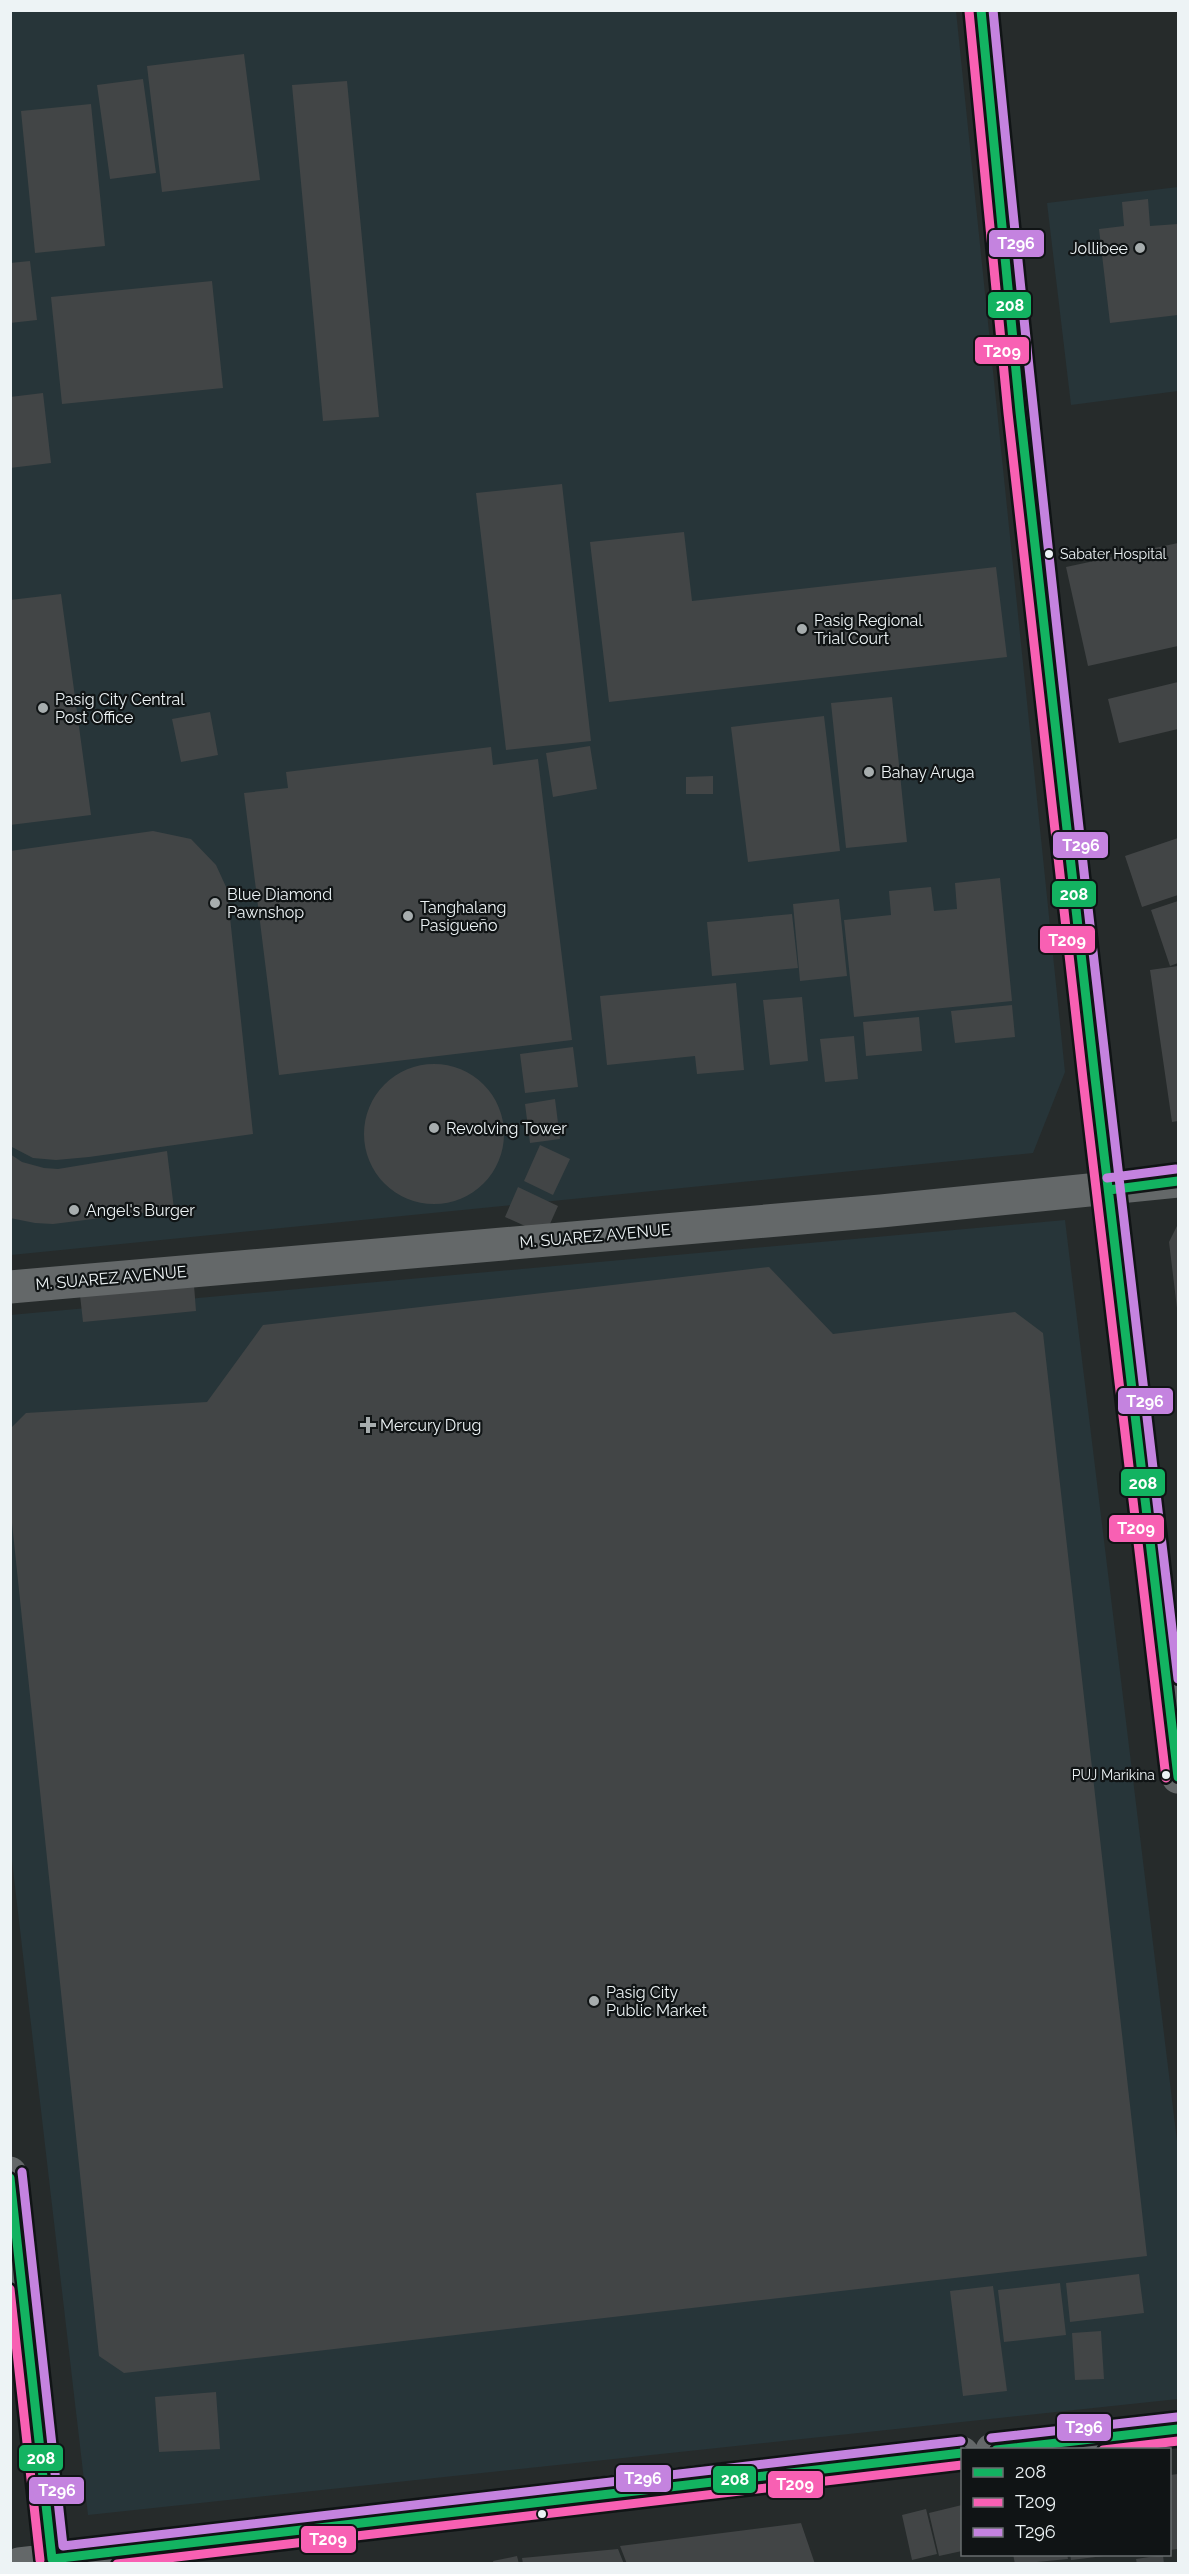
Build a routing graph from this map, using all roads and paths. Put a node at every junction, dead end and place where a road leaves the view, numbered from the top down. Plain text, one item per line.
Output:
1 (981, 10) edge
2 (1179, 1181) edge
3 (1109, 1190) junction
4 (10, 1287) edge
5 (1179, 1777) edge
6 (10, 2173) edge
7 (1179, 2429) edge
8 (1010, 2448) edge
9 (961, 2453) edge
10 (52, 2562) edge
11 (19, 2564) edge

1 - 3 main road
2 - 3 main road, M. SUAREZ AVENUE
3 - 4 main road, M. SUAREZ AVENUE
3 - 5 main road
6 - 10 main road
7 - 8 main road
9 - 10 main road
10 - 11 main road

